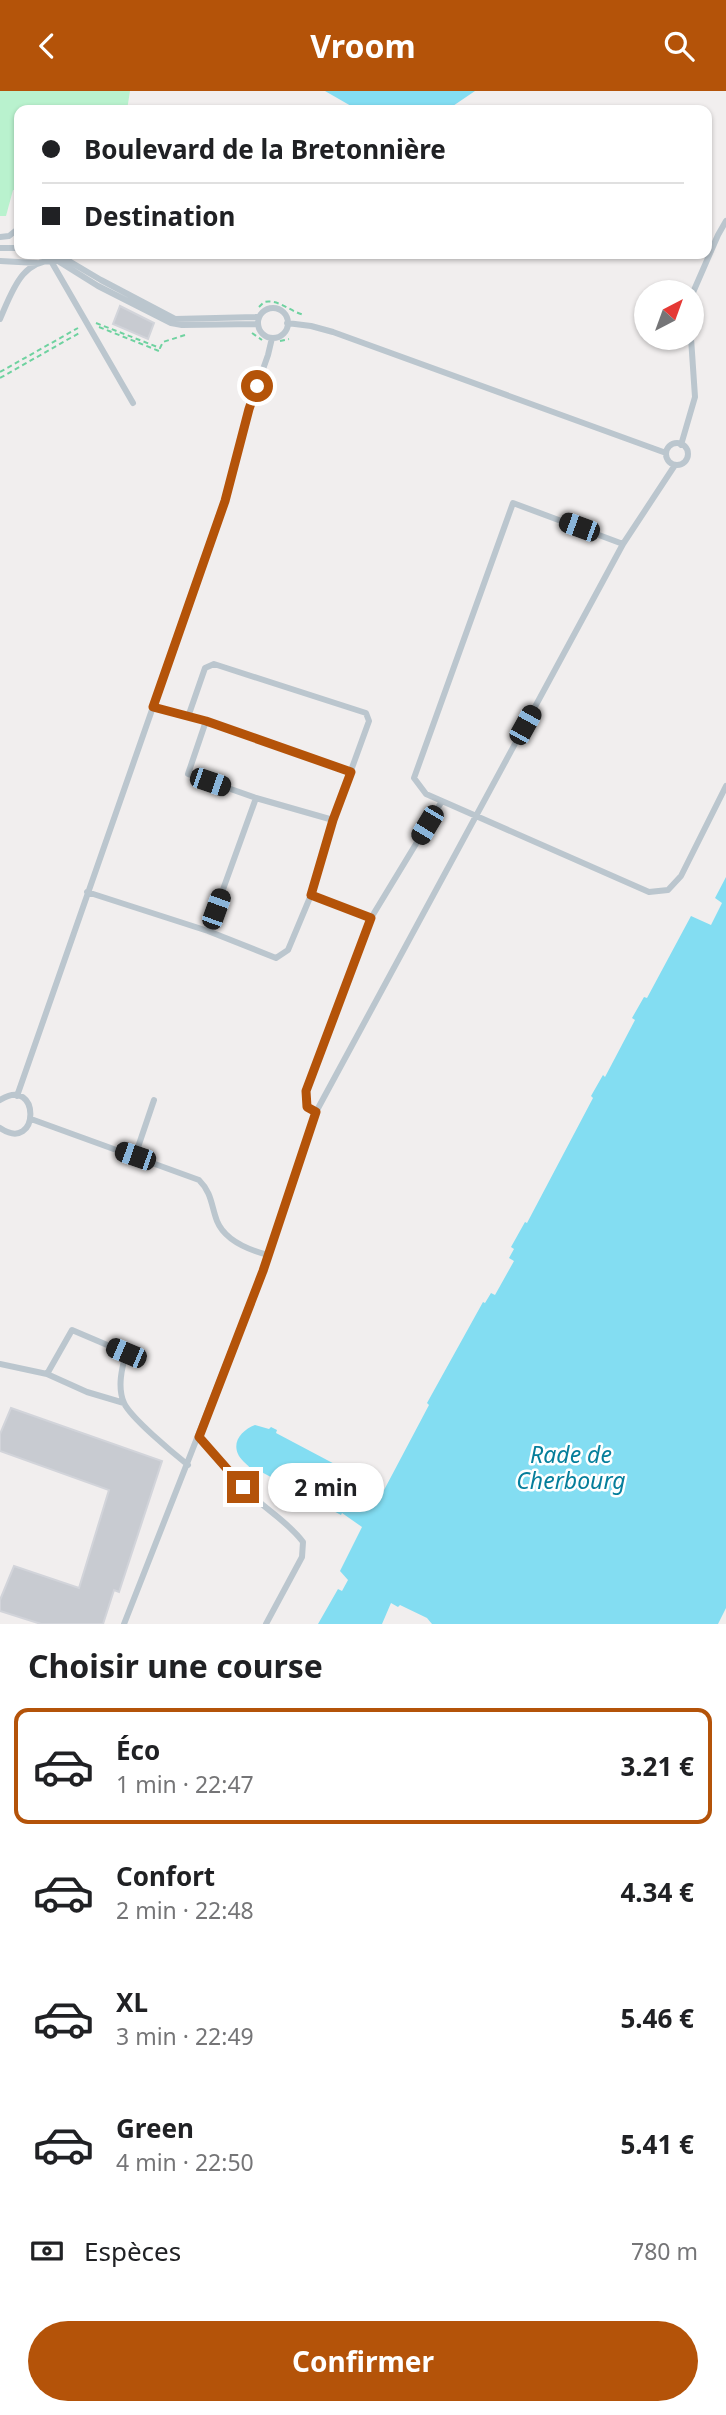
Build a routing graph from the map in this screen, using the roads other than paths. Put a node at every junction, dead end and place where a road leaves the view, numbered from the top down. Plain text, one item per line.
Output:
1 (726, 221) edge
2 (712, 249) edge
3 (65, 259) edge
4 (708, 259) edge
5 (0, 261) edge
6 (51, 261) junction
7 (39, 264) junction
8 (698, 280) edge
9 (0, 319) edge
10 (258, 320) junction
11 (287, 323) junction
12 (272, 338) junction
13 (692, 350) edge
14 (133, 404) dead end
15 (681, 445) junction
16 (666, 453) junction
17 (675, 465) junction
18 (623, 544) junction
19 (153, 707) junction
20 (188, 717) junction
21 (206, 721) junction
22 (351, 772) junction
23 (726, 786) edge
24 (256, 797) junction
25 (442, 801) junction
26 (475, 816) junction
27 (333, 820) junction
28 (87, 892) junction
29 (311, 895) junction
30 (371, 918) junction
31 (208, 931) junction
32 (17, 1096) junction
33 (0, 1100) edge
34 (154, 1100) dead end
35 (316, 1112) junction
36 (31, 1119) junction
37 (0, 1129) edge
38 (135, 1156) junction
39 (268, 1255) junction
40 (0, 1364) edge
41 (47, 1374) junction
42 (124, 1403) junction
43 (199, 1437) junction
44 (188, 1465) junction
45 (124, 1624) edge
46 (266, 1624) edge

1 - 2 lane
3 - 10 lane
4 - 8 lane
5 - 7 lane
6 - 7 lane
6 - 10 lane
6 - 14 lane
7 - 9 lane
10 - 11 lane
10 - 12 lane
11 - 12 lane
11 - 16 lane
12 - 19 lane
13 - 15 lane
15 - 16 lane
15 - 17 lane
16 - 17 lane
17 - 18 lane
18 - 25 lane
18 - 26 lane
19 - 20 lane
19 - 28 lane
20 - 21 lane
20 - 22 lane
21 - 22 lane
21 - 24 lane
22 - 27 lane
23 - 26 lane
24 - 27 lane
24 - 31 lane
25 - 26 lane
25 - 30 lane
26 - 35 lane
27 - 29 lane
28 - 31 lane
28 - 32 lane
29 - 30 lane
29 - 31 lane
30 - 35 lane
32 - 33 lane
32 - 36 lane
34 - 38 lane
35 - 39 lane
36 - 37 lane
36 - 38 lane
38 - 39 lane
39 - 43 lane
40 - 41 lane
41 - 42 lane
41 - 42 lane
42 - 44 lane
43 - 44 lane
43 - 46 lane
44 - 45 lane

